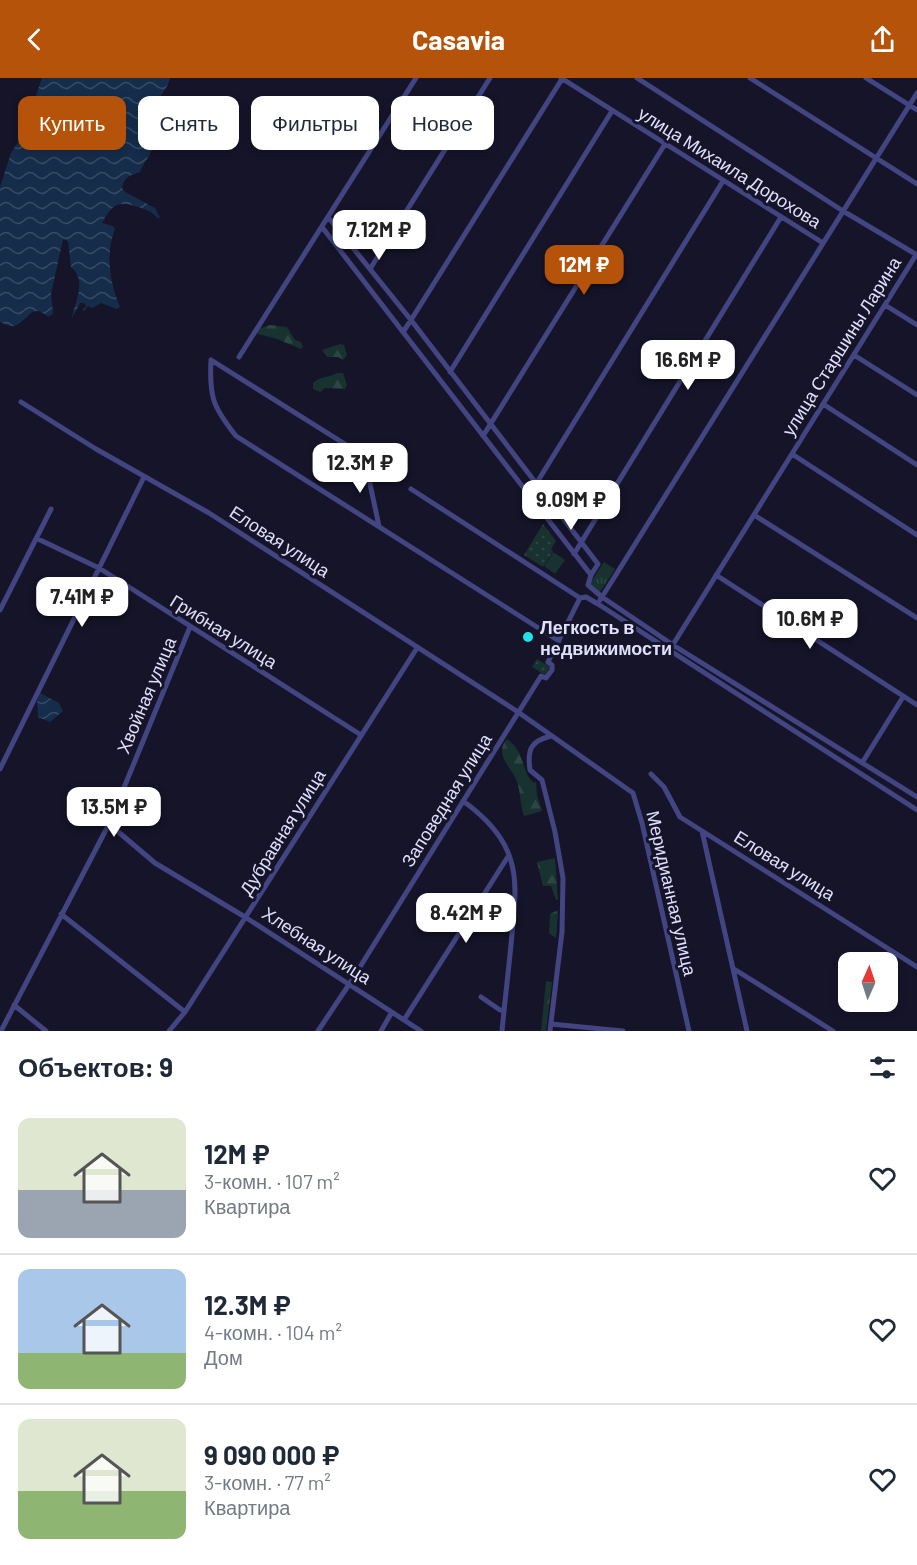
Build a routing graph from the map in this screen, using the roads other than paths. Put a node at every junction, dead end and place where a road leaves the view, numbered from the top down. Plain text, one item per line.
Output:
1 (416, 78) edge
2 (490, 78) edge
3 (562, 78) edge
4 (637, 78) edge
5 (750, 78) edge
6 (867, 78) edge
7 (917, 93) edge
8 (909, 105) junction
9 (917, 110) edge
10 (612, 111) junction
11 (665, 144) junction
12 (876, 158) junction
13 (723, 181) junction
14 (917, 184) edge
15 (843, 211) junction
16 (328, 217) junction
17 (781, 217) junction
18 (322, 227) junction
19 (823, 243) junction
20 (917, 255) edge
21 (370, 269) junction
22 (885, 305) junction
23 (411, 320) junction
24 (917, 325) edge
25 (403, 332) junction
26 (854, 355) junction
27 (239, 357) dead end
28 (450, 372) junction
29 (917, 395) edge
30 (21, 402) dead end
31 (823, 404) junction
32 (491, 424) junction
33 (483, 436) junction
34 (792, 454) junction
35 (917, 465) edge
36 (144, 477) junction
37 (536, 484) junction
38 (411, 489) dead end
39 (51, 509) dead end
40 (754, 514) junction
41 (379, 526) junction
42 (917, 535) edge
43 (38, 538) junction
44 (582, 542) junction
45 (574, 554) junction
46 (99, 568) junction
47 (591, 575) junction
48 (717, 575) junction
49 (602, 597) junction
50 (580, 598) junction
51 (598, 604) junction
52 (0, 610) edge
53 (917, 618) edge
54 (190, 627) junction
55 (558, 641) junction
56 (673, 645) junction
57 (417, 648) junction
58 (669, 651) junction
59 (903, 697) junction
60 (917, 705) edge
61 (518, 712) junction
62 (361, 735) junction
63 (551, 736) junction
64 (862, 763) junction
65 (0, 769) edge
66 (651, 774) dead end
67 (917, 797) edge
68 (463, 801) junction
69 (917, 810) edge
70 (109, 824) junction
71 (702, 830) junction
72 (509, 855) junction
73 (61, 914) junction
74 (246, 917) junction
75 (917, 967) edge
76 (734, 969) junction
77 (350, 983) junction
78 (481, 997) dead end
79 (14, 1005) junction
80 (504, 1011) junction
81 (185, 1012) junction
82 (392, 1012) junction
83 (404, 1020) junction
84 (551, 1024) junction
85 (1, 1031) edge
86 (46, 1031) edge
87 (169, 1031) edge
88 (318, 1031) edge
89 (381, 1031) edge
90 (421, 1031) edge
91 (502, 1031) edge
92 (550, 1031) edge
93 (623, 1031) edge
94 (689, 1031) edge
95 (747, 1031) edge
96 (832, 1031) edge

1 - 16 street
2 - 21 street
3 - 10 street, улица Михаила Дорохова
3 - 23 street
4 - 15 street
5 - 12 street
6 - 8 street
7 - 8 street, улица Михаила Дорохова
8 - 9 street
8 - 12 street, улица Михаила Дорохова
10 - 11 street, улица Михаила Дорохова
10 - 28 street
11 - 13 street, улица Михаила Дорохова
11 - 32 street
12 - 14 street
12 - 15 street, улица Михаила Дорохова
13 - 17 street, улица Михаила Дорохова
13 - 37 street
15 - 19 street, улица Михаила Дорохова
15 - 20 street
16 - 18 street
16 - 21 street
17 - 19 street, улица Михаила Дорохова
17 - 44 street
18 - 25 street
18 - 27 street
19 - 49 street, улица Михаила Дорохова
20 - 22 street, улица Старшины Ларина
21 - 23 street
22 - 24 street
22 - 26 street, улица Старшины Ларина
23 - 25 street
23 - 28 street
25 - 33 street
26 - 29 street
26 - 31 street, улица Старшины Ларина
28 - 32 street
30 - 36 street, Еловая улица
31 - 34 street, улица Старшины Ларина
31 - 35 street
32 - 33 street
32 - 37 street
33 - 45 street
34 - 40 street, улица Старшины Ларина
34 - 42 street, улица Старшины Ларина
36 - 46 street
36 - 57 street, Еловая улица
37 - 44 street
38 - 50 street
39 - 43 street
40 - 48 street, улица Старшины Ларина
40 - 53 street
41 - 41 street
41 - 55 street
43 - 46 street, Грибная улица
43 - 52 street
44 - 45 street
44 - 47 street
45 - 47 street
46 - 54 street, Грибная улица
46 - 65 street
47 - 49 street
48 - 56 street, улица Старшины Ларина
48 - 59 street
49 - 51 street, улица Михаила Дорохова
49 - 56 street
50 - 51 street
50 - 55 street
51 - 58 street
54 - 62 street, Грибная улица
54 - 70 street, Хвойная улица
55 - 61 street, Заповедная улица
56 - 58 street, улица Старшины Ларина
56 - 64 street
57 - 61 street, Еловая улица
57 - 62 street, Дубравная улица
58 - 69 street
59 - 60 street
59 - 64 street
61 - 63 street, Меридианная улица
61 - 68 street, Заповедная улица
62 - 74 street, Дубравная улица
63 - 84 street
63 - 94 street, Меридианная улица
64 - 67 street
66 - 71 street, Еловая улица
68 - 72 street
68 - 77 street, Заповедная улица
70 - 73 street, Хвойная улица
70 - 74 street, Хлебная улица
71 - 75 street, Еловая улица
71 - 76 street
72 - 80 street
72 - 83 street
73 - 79 street, Хвойная улица
73 - 81 street
74 - 77 street, Хлебная улица
74 - 81 street, Дубравная улица
76 - 95 street
76 - 96 street
77 - 82 street, Хлебная улица
77 - 88 street, Заповедная улица
78 - 80 street
79 - 85 street, Хвойная улица
79 - 86 street
80 - 91 street
81 - 87 street, Дубравная улица
82 - 83 street, Хлебная улица
82 - 89 street
83 - 90 street, Хлебная улица
84 - 92 street
84 - 93 street

